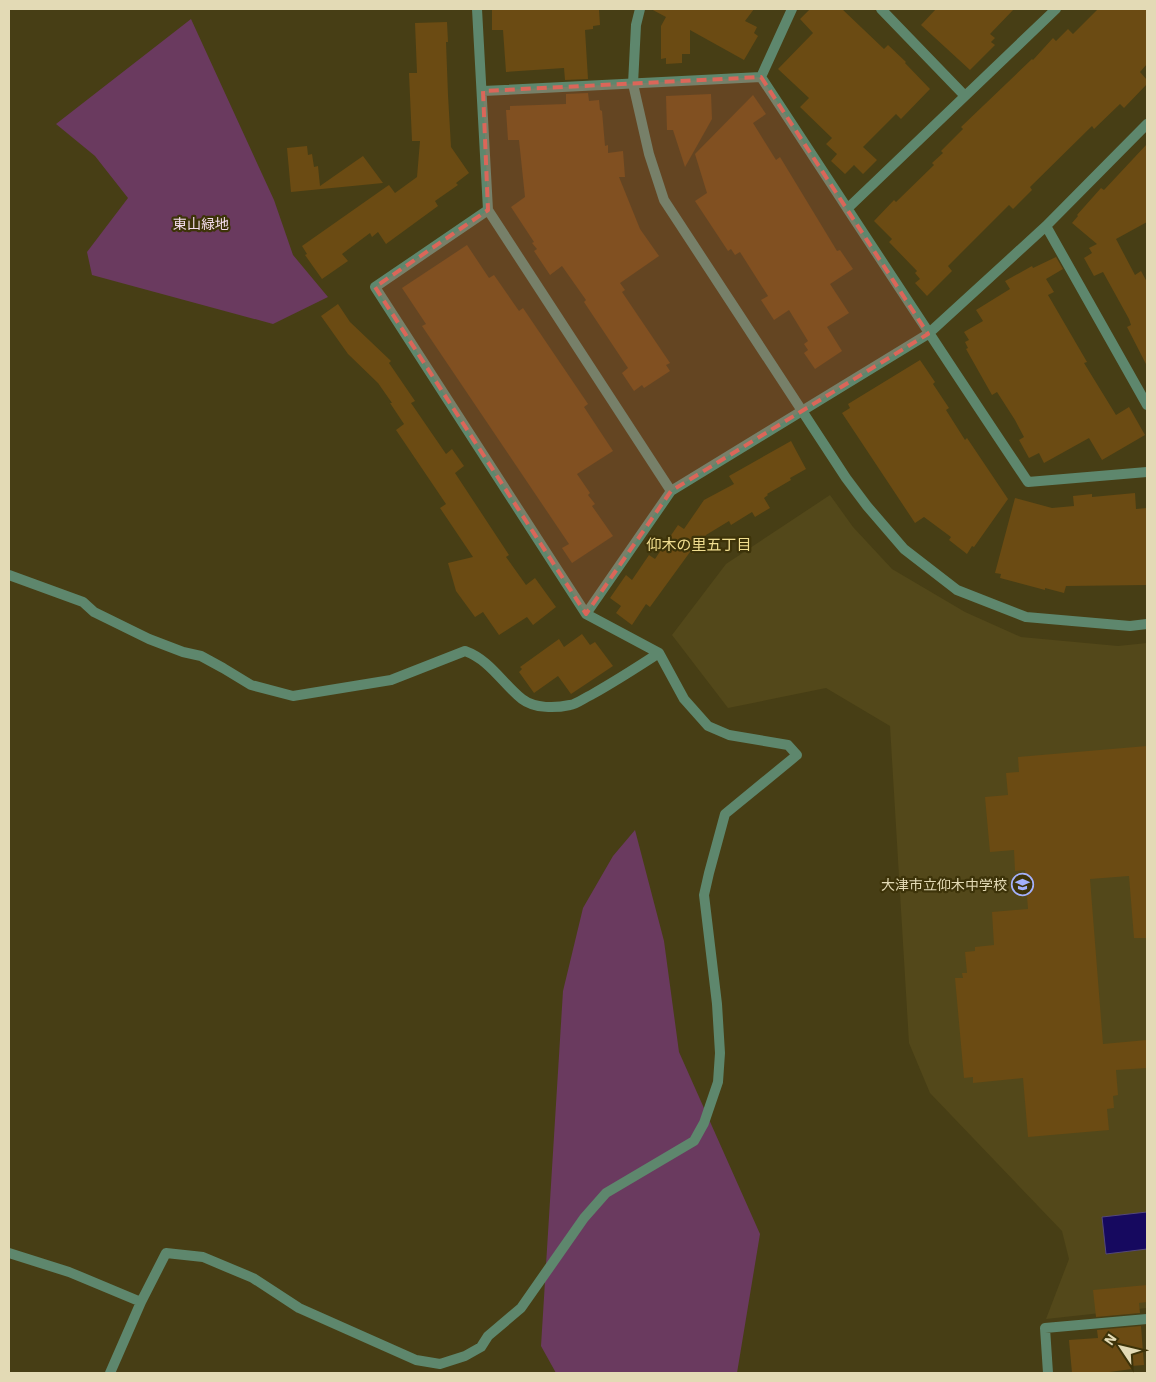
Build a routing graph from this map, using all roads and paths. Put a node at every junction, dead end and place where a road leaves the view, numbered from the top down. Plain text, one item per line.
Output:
1 (477, 9) edge
2 (640, 9) edge
3 (792, 9) edge
4 (881, 9) edge
5 (1056, 9) edge
6 (761, 77) junction
7 (632, 84) junction
8 (483, 91) junction
9 (965, 96) junction
10 (1147, 124) edge
11 (848, 208) junction
12 (488, 210) junction
13 (1046, 226) junction
14 (928, 334) junction
15 (1147, 405) edge
16 (803, 411) junction
17 (1147, 472) edge
18 (671, 491) junction
19 (9, 576) edge
20 (586, 614) junction
21 (1147, 624) edge
22 (659, 653) junction
23 (9, 1253) edge
24 (141, 1302) junction
25 (1147, 1319) edge
26 (110, 1373) edge
27 (1048, 1373) edge

1 - 8 street
2 - 7 street
3 - 6 street
4 - 9 street
5 - 9 street
6 - 7 street
6 - 11 street
7 - 8 street
7 - 16 street
8 - 12 street
9 - 11 street
10 - 13 street
11 - 14 street
12 - 18 street
12 - 20 street
13 - 14 street
13 - 15 street
14 - 16 street
14 - 17 street
16 - 18 street
16 - 21 street
18 - 20 street
19 - 22 street
20 - 22 street
22 - 24 street
23 - 24 street
24 - 26 street
25 - 27 street

